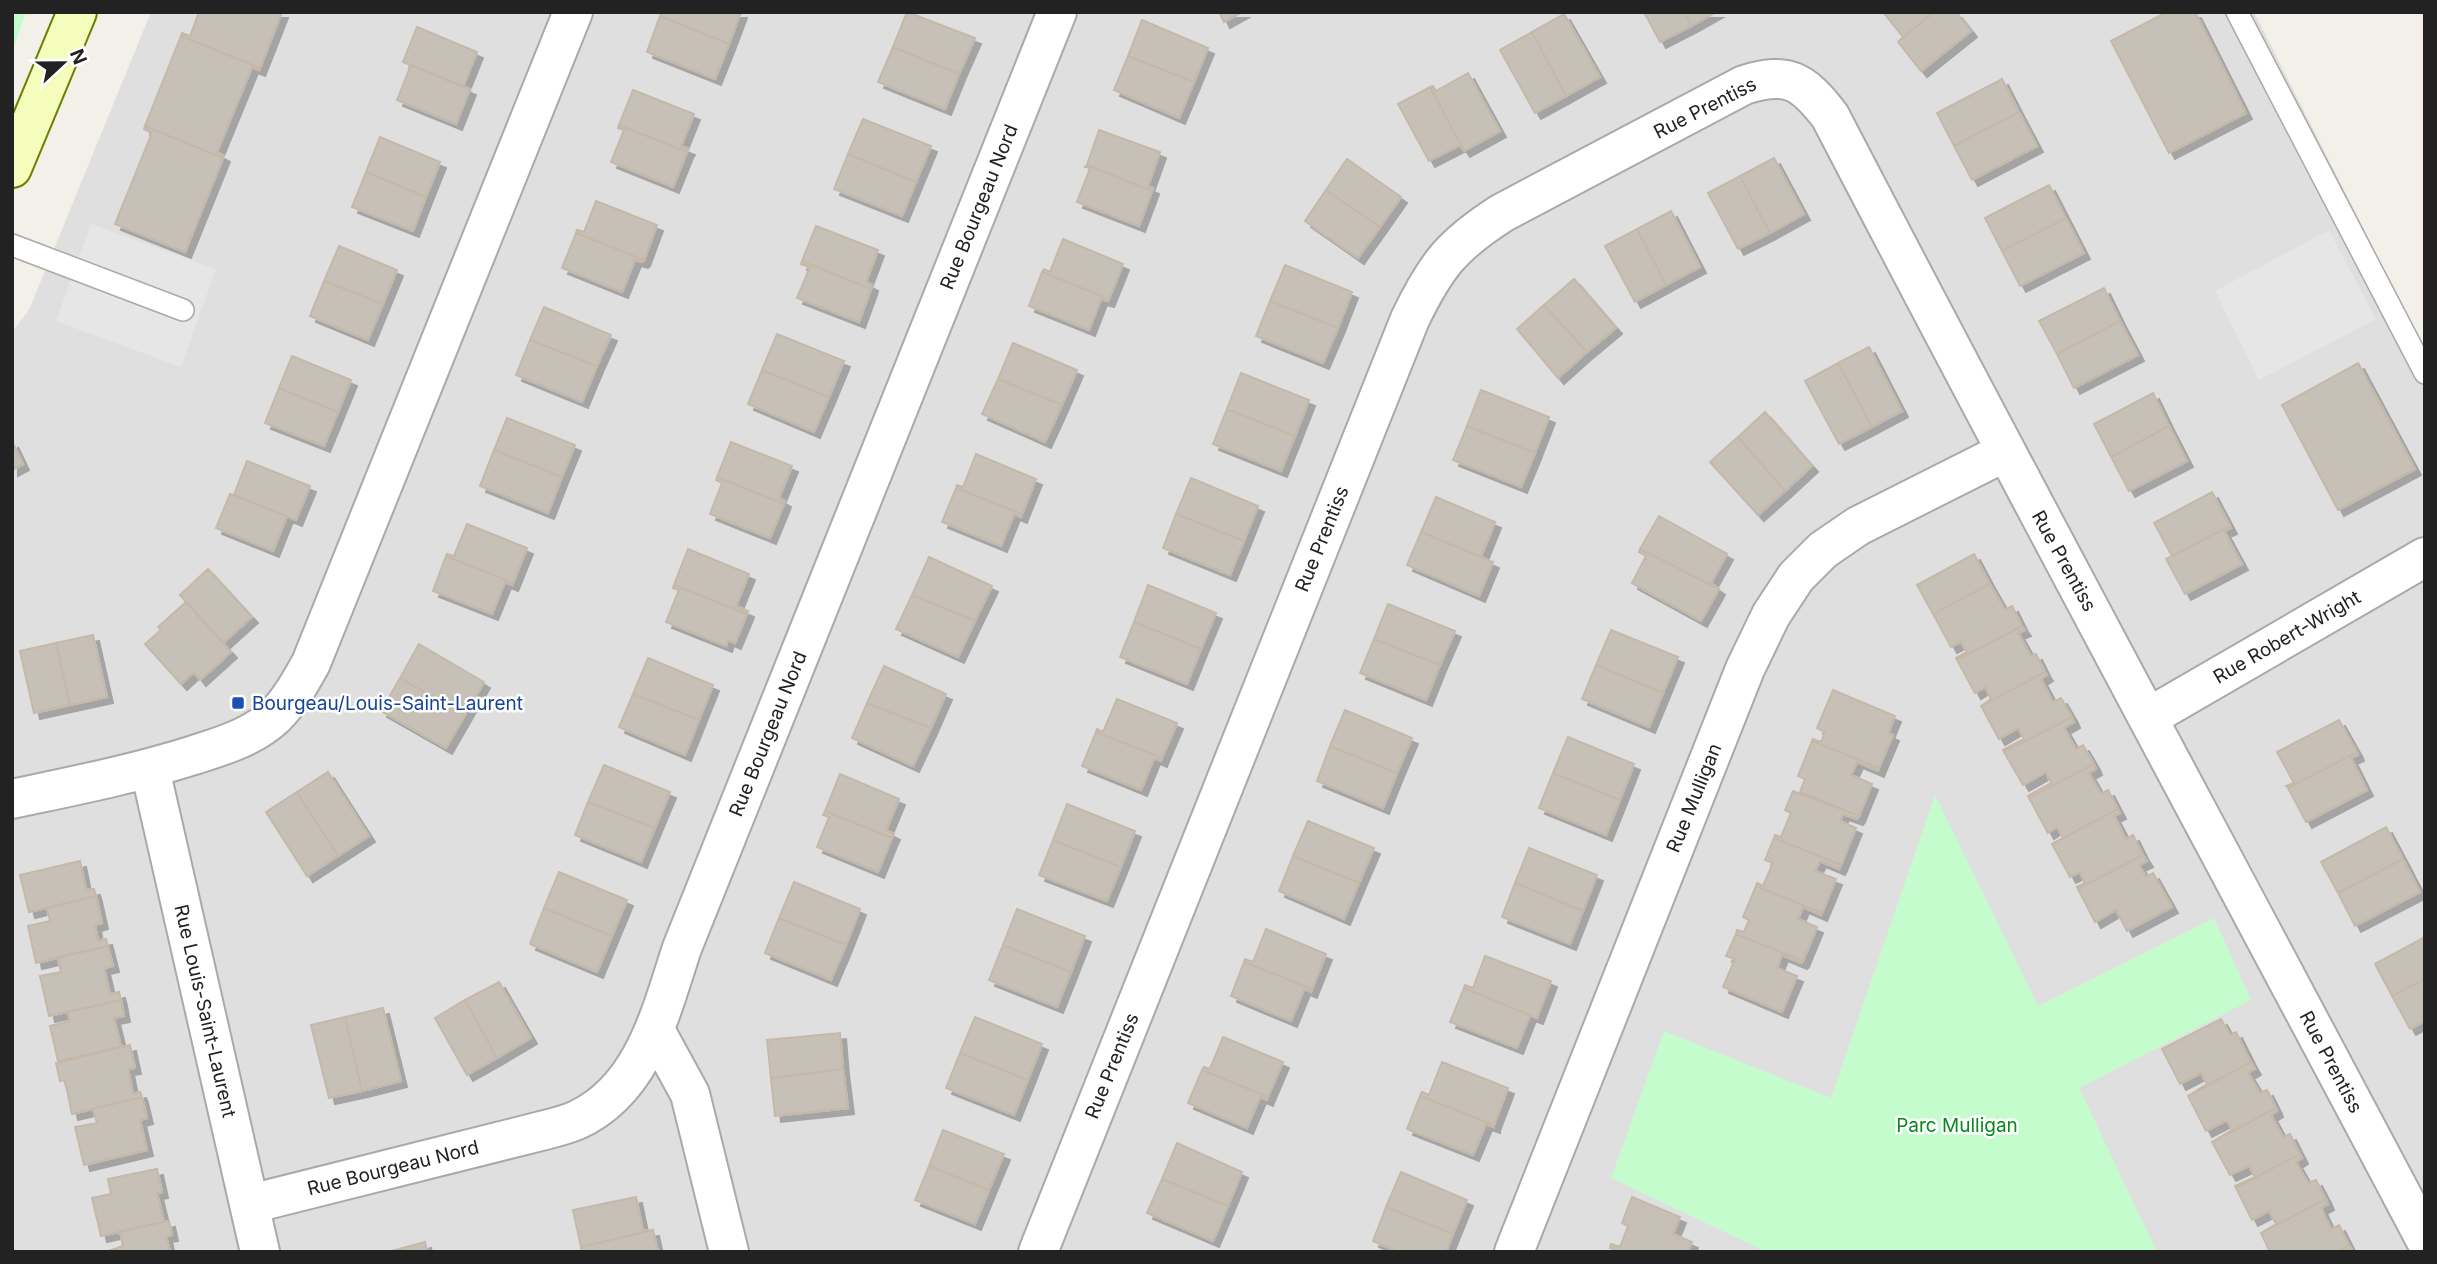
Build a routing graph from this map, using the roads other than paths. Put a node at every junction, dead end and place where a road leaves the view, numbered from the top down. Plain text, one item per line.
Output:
1 (77, 12) edge
2 (573, 12) edge
3 (1058, 12) edge
4 (2237, 12) edge
5 (12, 168) edge
6 (12, 245) edge
7 (183, 310) dead end
8 (2425, 373) edge
9 (2005, 453) junction
10 (2425, 556) edge
11 (2149, 717) junction
12 (150, 769) junction
13 (12, 799) edge
14 (655, 1030) junction
15 (250, 1204) junction
16 (2425, 1239) edge
17 (260, 1252) edge
18 (729, 1252) edge
19 (1038, 1252) edge
20 (1514, 1252) edge

1 - 5 street
2 - 12 street
3 - 14 street, Rue Bourgeau Nord
4 - 8 lane
6 - 7 lane
9 - 11 street, Rue Prentiss
9 - 19 street, Rue Prentiss
9 - 20 street, Rue Mulligan
10 - 11 street, Rue Robert-Wright
11 - 16 street, Rue Prentiss
12 - 13 street
12 - 15 street, Rue Louis-Saint-Laurent
14 - 15 street, Rue Bourgeau Nord
14 - 18 street
15 - 17 street, Rue Louis-Saint-Laurent

